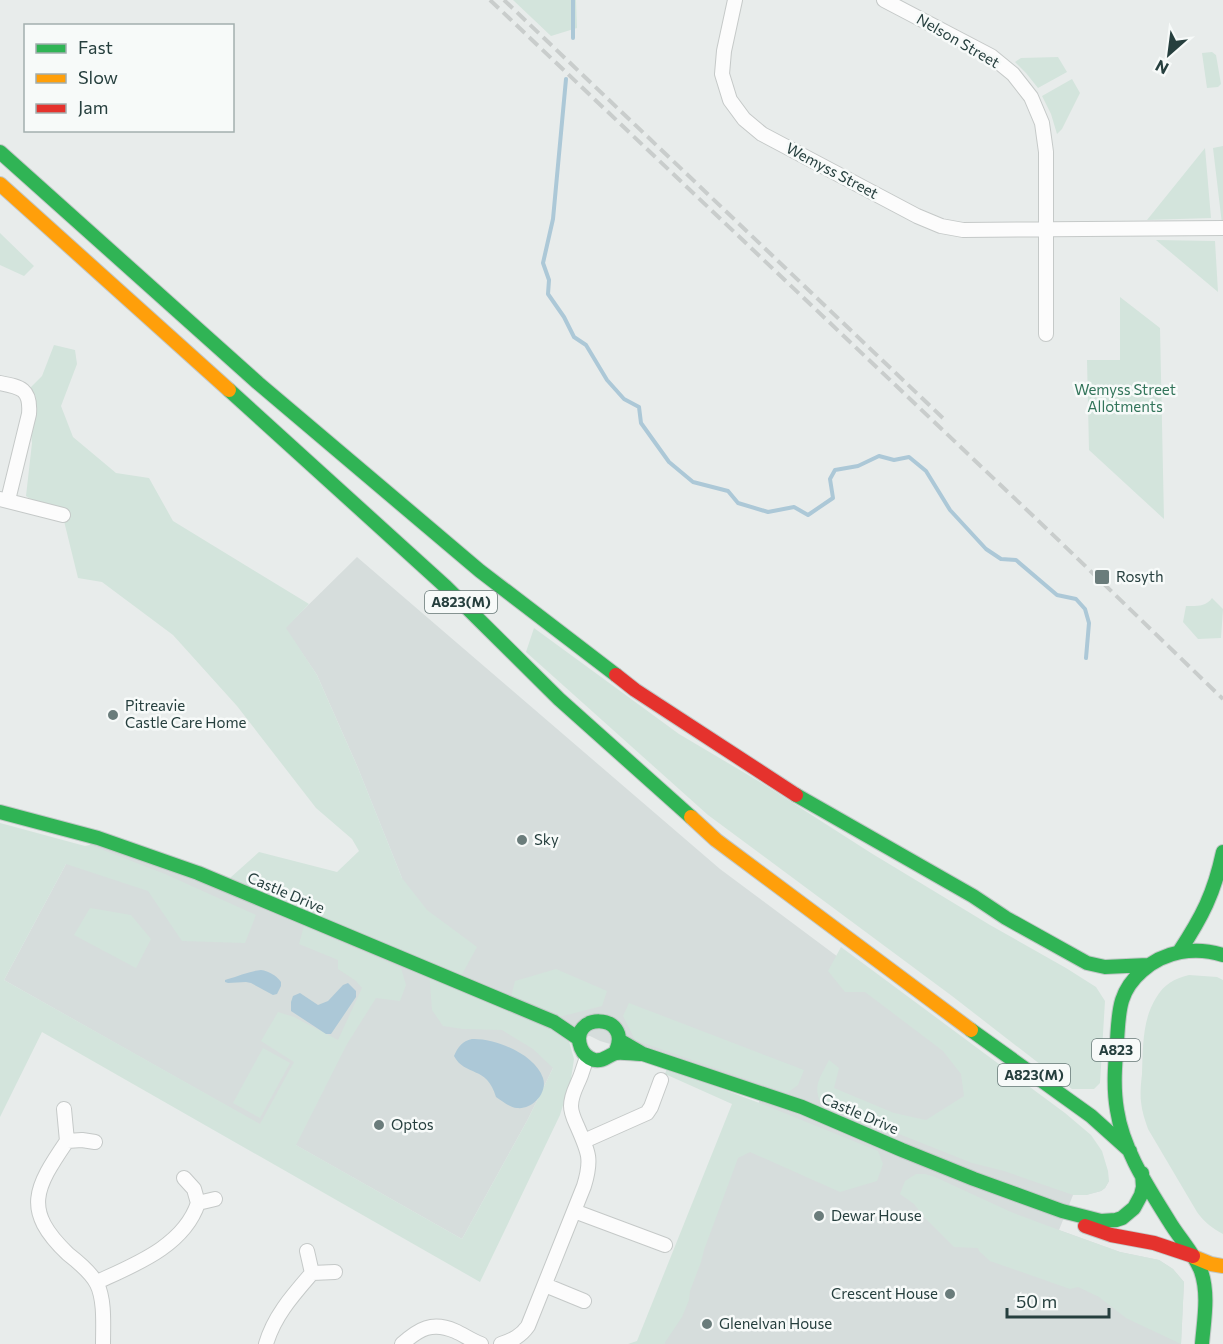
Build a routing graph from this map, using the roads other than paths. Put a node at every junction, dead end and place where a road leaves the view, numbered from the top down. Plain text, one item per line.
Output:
1 (735, 0) edge
2 (884, 0) edge
3 (0, 152) edge
4 (0, 183) edge
5 (1223, 228) edge
6 (1047, 231) junction
7 (1046, 334) dead end
8 (0, 383) edge
9 (4, 500) edge
10 (63, 515) dead end
11 (0, 812) edge
12 (1223, 852) edge
13 (1179, 952) junction
14 (1223, 955) edge
15 (1148, 965) junction
16 (581, 1033) junction
17 (617, 1047) junction
18 (592, 1059) junction
19 (661, 1080) dead end
20 (64, 1109) dead end
21 (67, 1141) junction
22 (584, 1141) junction
23 (95, 1142) dead end
24 (1130, 1151) junction
25 (1142, 1173) junction
26 (184, 1178) dead end
27 (215, 1199) dead end
28 (198, 1203) junction
29 (574, 1211) junction
30 (1062, 1211) junction
31 (665, 1245) dead end
32 (306, 1251) dead end
33 (1194, 1256) junction
34 (1223, 1266) edge
35 (335, 1272) dead end
36 (312, 1273) junction
37 (97, 1282) junction
38 (545, 1285) junction
39 (584, 1301) dead end
40 (517, 1341) edge
41 (104, 1344) edge
42 (266, 1344) edge
43 (402, 1344) edge
44 (481, 1344) edge
45 (501, 1344) edge
46 (1202, 1344) edge

1 - 6 street, Wemyss Street
2 - 6 street, Nelson Street
3 - 15 main road, A823(M)
4 - 24 main road, A823(M)
5 - 6 street, Wemyss Street
6 - 7 street
8 - 9 street
9 - 10 street
11 - 16 main road, Castle Drive
12 - 13 main road
13 - 14 main road, A823
13 - 15 main road, A823
15 - 24 main road, A823
16 - 17 main road, Castle Drive
16 - 18 main road
17 - 18 main road
17 - 30 main road, Castle Drive
18 - 22 street
19 - 22 street
20 - 21 street
21 - 23 street
21 - 37 street
22 - 29 street
24 - 25 main road, A823
25 - 30 main road, Castle Drive
25 - 33 main road, A823
26 - 28 street
27 - 28 street
28 - 37 street
29 - 31 street
29 - 38 street
30 - 33 main road, Castle Drive
32 - 36 street
33 - 34 main road, Castle Drive
33 - 46 main road, A823
35 - 36 street
36 - 42 street
37 - 41 street
38 - 39 street
38 - 40 street
40 - 45 street
43 - 44 street

